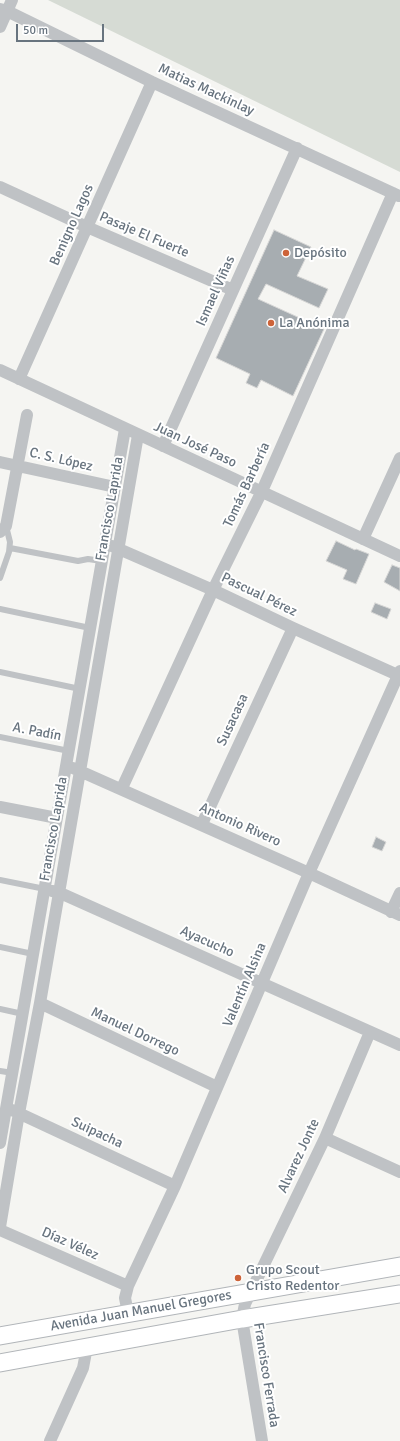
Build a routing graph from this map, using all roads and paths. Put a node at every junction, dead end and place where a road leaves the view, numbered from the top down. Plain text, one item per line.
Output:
1 (12, 0) edge
2 (3, 10) edge
3 (0, 27) edge
4 (152, 82) junction
5 (297, 148) junction
6 (0, 187) edge
7 (396, 194) edge
8 (87, 227) junction
9 (233, 290) junction
10 (0, 370) edge
11 (19, 379) junction
12 (26, 415) dead end
13 (125, 429) junction
14 (138, 435) junction
15 (162, 446) junction
16 (400, 458) edge
17 (0, 462) edge
18 (17, 465) junction
19 (115, 487) junction
20 (262, 491) junction
21 (3, 529) edge
22 (363, 539) junction
23 (105, 543) junction
24 (10, 548) junction
25 (118, 549) junction
26 (400, 556) edge
27 (102, 561) junction
28 (0, 578) edge
29 (213, 590) junction
30 (0, 610) edge
31 (90, 628) junction
32 (293, 628) junction
33 (0, 672) edge
34 (399, 674) edge
35 (80, 689) junction
36 (0, 737) edge
37 (69, 750) junction
38 (66, 764) junction
39 (79, 770) junction
40 (122, 788) junction
41 (0, 807) edge
42 (57, 818) junction
43 (202, 824) junction
44 (309, 873) junction
45 (0, 880) edge
46 (45, 889) junction
47 (58, 892) junction
48 (400, 893) edge
49 (396, 914) edge
50 (0, 947) edge
51 (33, 954) junction
52 (262, 983) junction
53 (40, 1003) junction
54 (0, 1009) edge
55 (23, 1014) junction
56 (370, 1032) junction
57 (400, 1045) edge
58 (0, 1071) edge
59 (13, 1074) junction
60 (217, 1087) junction
61 (7, 1108) junction
62 (19, 1113) junction
63 (326, 1138) junction
64 (0, 1143) edge
65 (400, 1172) edge
66 (175, 1186) junction
67 (0, 1229) edge
68 (400, 1266) edge
69 (128, 1286) junction
70 (251, 1291) junction
71 (400, 1294) edge
72 (128, 1313) junction
73 (242, 1319) junction
74 (0, 1336) edge
75 (87, 1347) junction
76 (0, 1363) edge
77 (50, 1441) edge
78 (262, 1441) edge

1 - 2 street
2 - 3 street
2 - 4 street, Matias Mackinlay
4 - 5 street, Matias Mackinlay
4 - 8 street, Benigno Lagos
5 - 7 street, Matias Mackinlay
5 - 9 street, Ismael Viñas
6 - 8 street, Pasaje El Fuerte
7 - 20 street, Tomás Barbería
8 - 9 street, Pasaje El Fuerte
8 - 11 street, Benigno Lagos
9 - 15 street, Ismael Viñas
10 - 11 street, Juan José Paso
11 - 13 street, Juan José Paso
12 - 18 street
13 - 14 street, Juan José Paso
13 - 19 street, Francisco Laprida
14 - 15 street, Juan José Paso
14 - 25 street, Francisco Laprida
15 - 20 street, Juan José Paso
16 - 22 street
17 - 18 street, C. S. López
18 - 19 street, C. S. López
18 - 21 street
19 - 23 street, Francisco Laprida
20 - 22 street, Juan José Paso
20 - 29 street, Tomás Barbería
21 - 24 lane
22 - 26 street, Juan José Paso
23 - 25 street, Pascual Pérez
23 - 27 street, Francisco Laprida
24 - 27 lane
24 - 28 lane
25 - 29 street, Pascual Pérez
25 - 39 street, Francisco Laprida
27 - 31 street, Francisco Laprida
29 - 32 street, Pascual Pérez
29 - 40 street, Tomás Barbería
30 - 31 lane
31 - 35 street, Francisco Laprida
32 - 34 street, Pascual Pérez
32 - 43 street, Susacasa
33 - 35 lane
34 - 44 street, Valentín Alsina
35 - 37 street, Francisco Laprida
36 - 37 lane, A. Padín
37 - 38 street, Francisco Laprida
38 - 39 street, Antonio Rivero
38 - 42 street, Francisco Laprida
39 - 40 street, Antonio Rivero
39 - 47 street, Francisco Laprida
40 - 43 street, Antonio Rivero
41 - 42 street
42 - 46 street, Francisco Laprida
43 - 44 street, Antonio Rivero
44 - 49 street, Antonio Rivero
44 - 52 street, Valentín Alsina
45 - 46 lane
46 - 47 street, Ayacucho
46 - 51 street, Francisco Laprida
47 - 52 street, Ayacucho
47 - 53 street, Francisco Laprida
48 - 49 street
50 - 51 lane
51 - 55 street, Francisco Laprida
52 - 56 street, Ayacucho
52 - 60 street, Valentín Alsina
53 - 60 street, Manuel Dorrego
53 - 62 street, Francisco Laprida
54 - 55 lane
55 - 59 street, Francisco Laprida
56 - 57 street, Ayacucho
56 - 63 street, Alvarez Jonte
58 - 59 lane
59 - 61 street, Francisco Laprida
60 - 66 street, Valentín Alsina
61 - 62 street, Suipacha
61 - 64 street, Francisco Laprida
62 - 66 street, Suipacha
62 - 67 street, Francisco Laprida
63 - 65 street
63 - 70 street, Alvarez Jonte
66 - 69 street, Valentín Alsina
67 - 69 street, Díaz Vélez
68 - 70 main road, Avenida Juan Manuel Gregores
69 - 72 street, Valentín Alsina
70 - 72 main road, Avenida Juan Manuel Gregores
70 - 73 street, Francisco Ferrada
71 - 73 main road, Avenida Juan Manuel Gregores
72 - 74 main road, Avenida Juan Manuel Gregores
73 - 75 main road, Avenida Juan Manuel Gregores
73 - 78 street, Francisco Ferrada
75 - 76 main road, Avenida Juan Manuel Gregores
75 - 77 street

